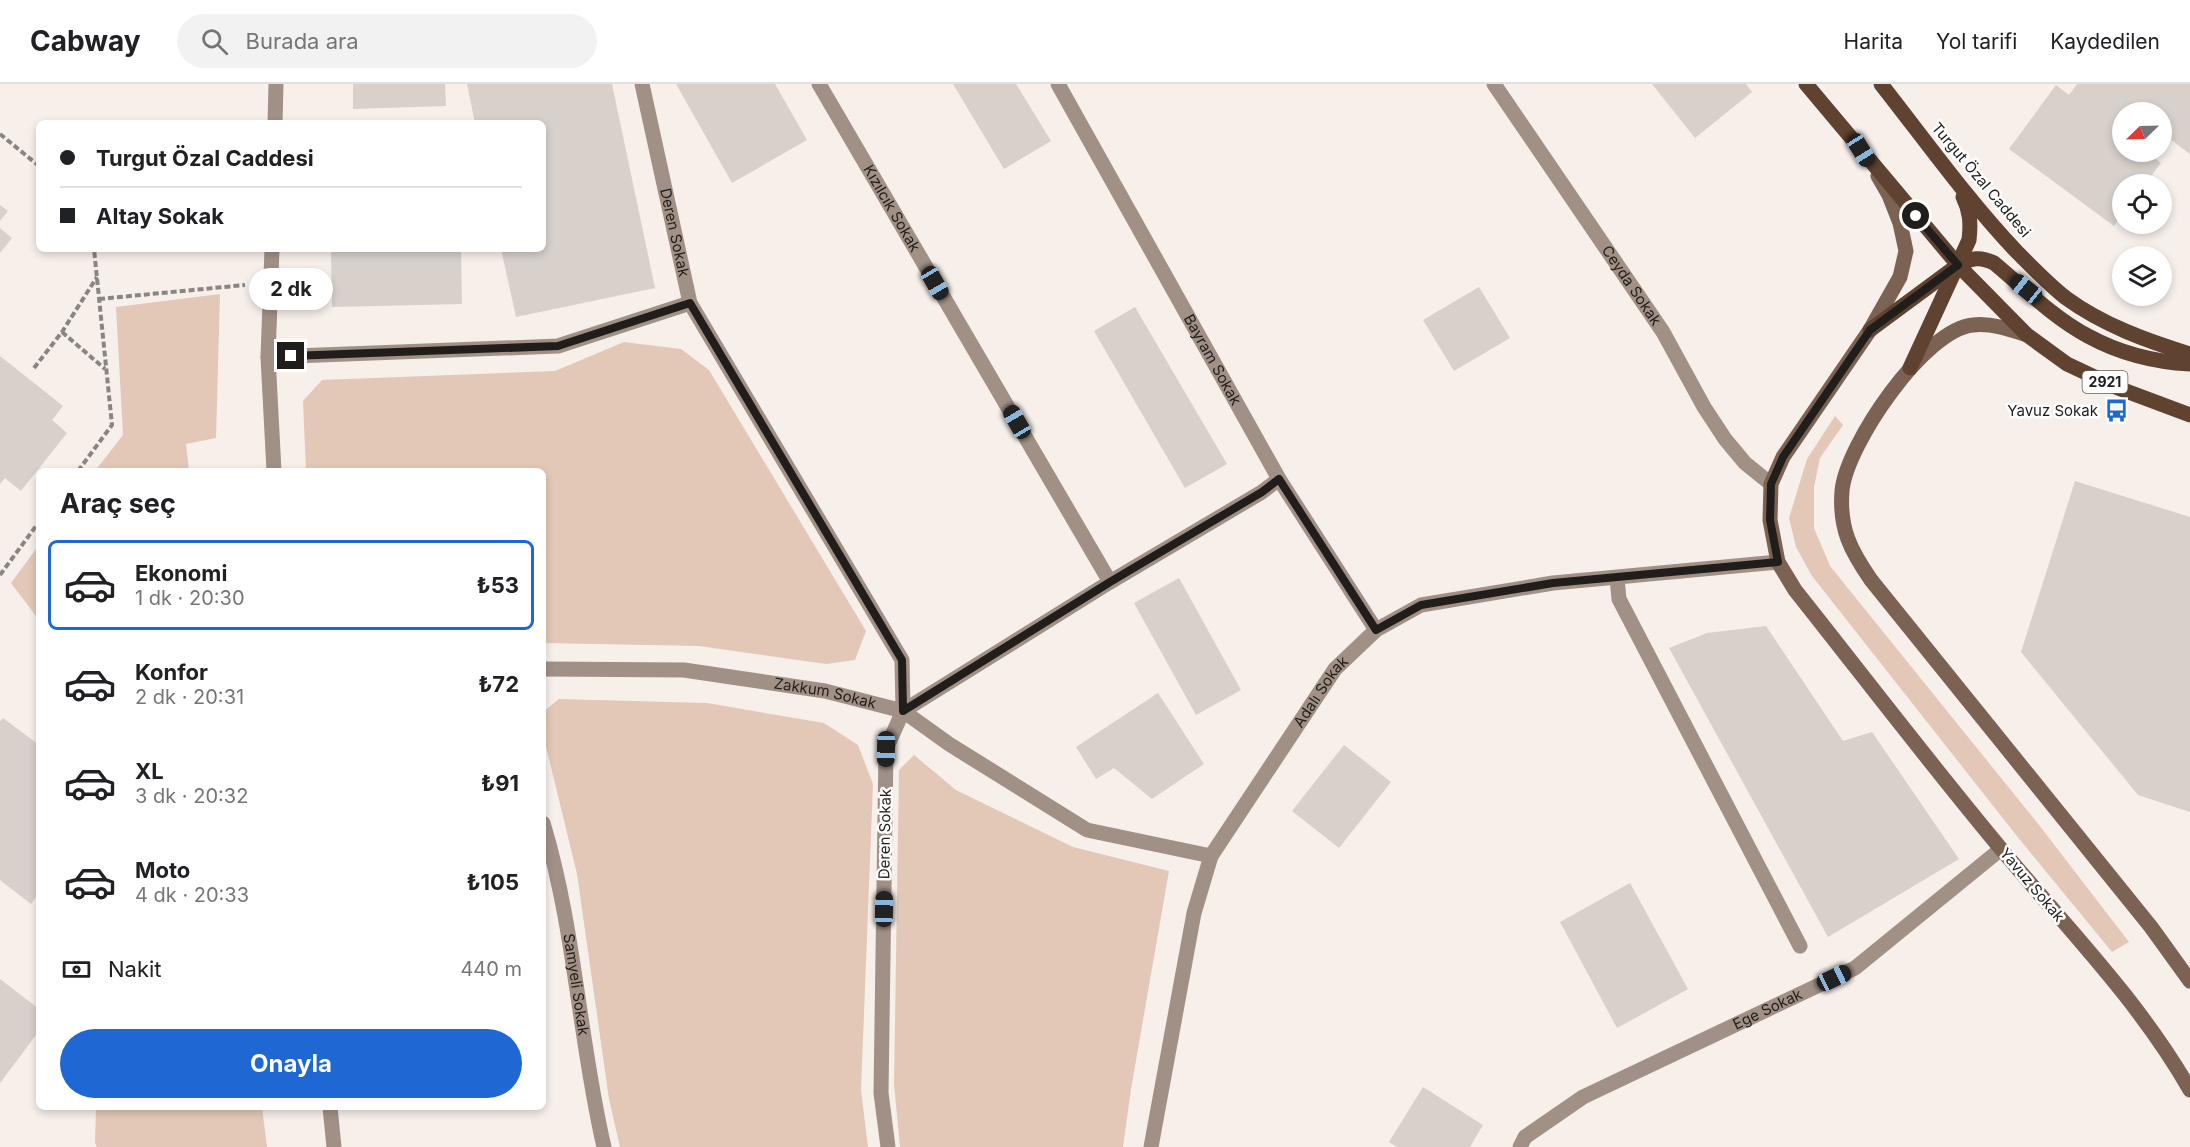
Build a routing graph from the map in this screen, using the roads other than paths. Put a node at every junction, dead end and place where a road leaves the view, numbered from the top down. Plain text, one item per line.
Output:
1 (276, 84) edge
2 (642, 84) edge
3 (819, 84) edge
4 (1058, 84) edge
5 (1494, 84) edge
6 (1806, 84) edge
7 (1881, 84) edge
8 (275, 120) edge
9 (1861, 150) junction
10 (1952, 174) junction
11 (272, 252) edge
12 (1958, 265) junction
13 (690, 303) junction
14 (1870, 330) junction
15 (2027, 335) junction
16 (2190, 354) edge
17 (268, 357) junction
18 (2190, 364) edge
19 (1910, 368) junction
20 (2190, 414) edge
21 (274, 468) edge
22 (1279, 479) junction
23 (1771, 484) junction
24 (1778, 562) junction
25 (1617, 578) junction
26 (1110, 582) junction
27 (1376, 630) junction
28 (546, 669) edge
29 (903, 711) junction
30 (546, 833) edge
31 (2001, 849) junction
32 (1211, 856) junction
33 (1800, 946) dead end
34 (2190, 981) edge
35 (2190, 1090) edge
36 (330, 1110) edge
37 (334, 1147) edge
38 (604, 1147) edge
39 (888, 1147) edge
40 (1151, 1147) edge
41 (1520, 1147) edge

1 - 8 street
2 - 13 street, Deren Sokak
3 - 26 street, Kızılcık Sokak
4 - 22 street, Bayram Sokak
5 - 23 street, Ceyda Sokak
6 - 9 main road
7 - 10 main road, Turgut Özal Caddesi
9 - 12 main road
9 - 14 main road, Yavuz Sokak
10 - 12 main road
10 - 16 main road, Turgut Özal Caddesi
11 - 17 street
12 - 14 main road
12 - 15 main road
12 - 18 main road
12 - 19 main road
13 - 17 street
13 - 29 street, Deren Sokak
14 - 23 main road, Yavuz Sokak
15 - 19 main road
15 - 20 main road, 2921
17 - 21 street
19 - 34 main road
22 - 26 street
22 - 27 street, Bayram Sokak
23 - 24 main road, Yavuz Sokak
24 - 25 street, Adalı Sokak
24 - 31 main road, Yavuz Sokak
25 - 27 street, Adalı Sokak
25 - 33 street
26 - 29 street
27 - 32 street, Adalı Sokak
28 - 29 street, Zakkum Sokak
29 - 32 street, Zakkum Sokak
29 - 39 street, Deren Sokak
30 - 38 street, Samyeli Sokak
31 - 35 main road, Yavuz Sokak
31 - 41 street, Ege Sokak
32 - 40 street, Adalı Sokak
36 - 37 street

